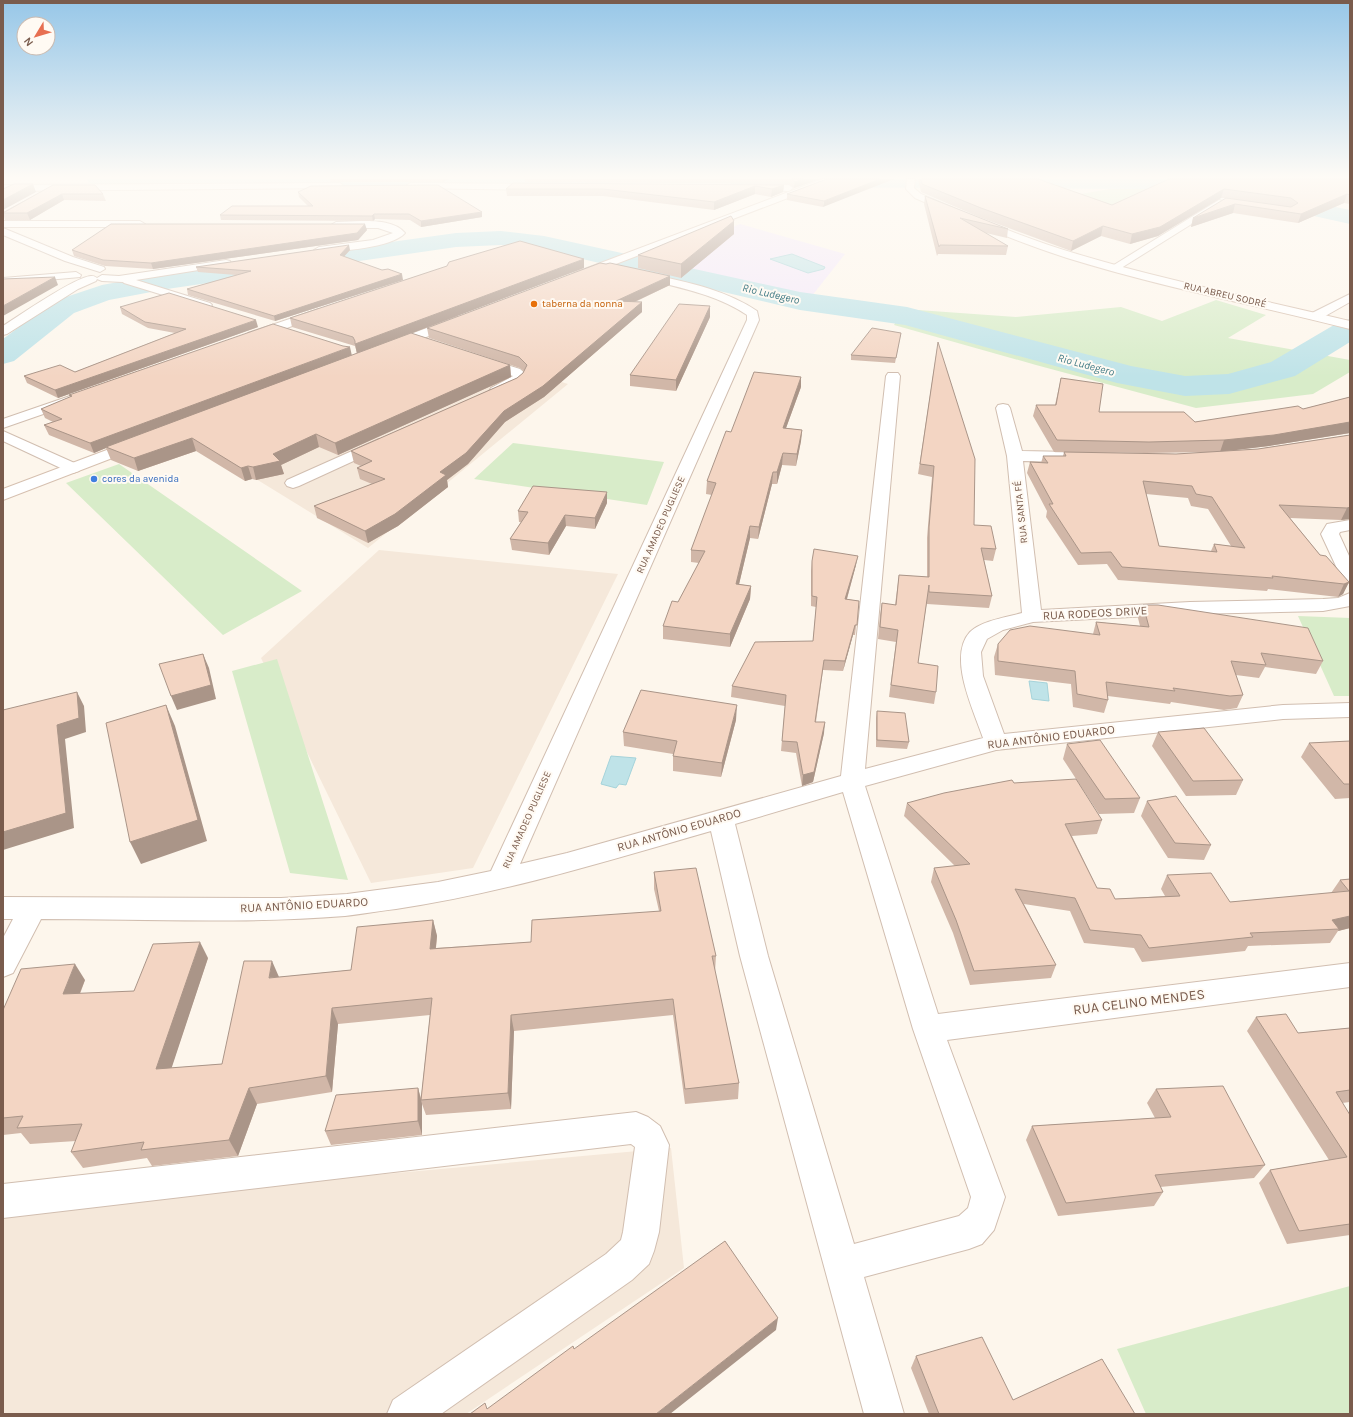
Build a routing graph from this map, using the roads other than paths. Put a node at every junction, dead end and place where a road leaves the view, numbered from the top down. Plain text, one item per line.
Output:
1 (36, 245) edge
2 (352, 245) edge
3 (636, 245) edge
4 (654, 245) edge
5 (1042, 245) edge
6 (1152, 245) edge
7 (308, 252) edge
8 (69, 259) junction
9 (237, 262) edge
10 (602, 263) junction
11 (1114, 268) junction
12 (568, 275) edge
13 (93, 277) junction
14 (3, 281) edge
15 (1350, 297) edge
16 (216, 308) edge
17 (327, 310) edge
18 (1316, 316) junction
19 (261, 322) edge
20 (1350, 325) edge
21 (276, 327) junction
22 (3, 331) edge
23 (298, 334) edge
24 (412, 338) junction
25 (239, 340) edge
26 (432, 345) edge
27 (470, 357) edge
28 (893, 376) dead end
29 (84, 395) edge
30 (484, 396) edge
31 (1003, 408) dead end
32 (3, 424) edge
33 (133, 432) edge
34 (3, 435) edge
35 (392, 438) edge
36 (145, 440) edge
37 (1015, 456) junction
38 (1085, 458) edge
39 (58, 460) junction
40 (38, 468) dead end
41 (73, 468) junction
42 (294, 483) dead end
43 (3, 495) edge
44 (1350, 525) edge
45 (1350, 577) edge
46 (1350, 600) edge
47 (1032, 616) junction
48 (1350, 710) edge
49 (996, 742) junction
50 (852, 781) junction
51 (721, 818) junction
52 (500, 879) junction
53 (3, 908) edge
54 (33, 908) junction
55 (3, 965) edge
56 (1350, 975) edge
57 (928, 1029) junction
58 (3, 1201) edge
59 (842, 1265) junction
60 (407, 1414) edge
61 (884, 1414) edge

1 - 8 street
2 - 7 street
3 - 10 street
4 - 10 street
5 - 11 street, RUA ABREU SODRÉ
6 - 11 street
8 - 13 street
8 - 13 street
9 - 13 street
10 - 12 street
10 - 52 street, RUA AMADEO PUGLIESE
11 - 18 street, RUA ABREU SODRÉ
13 - 14 street
13 - 16 street
13 - 22 street
15 - 18 street
17 - 21 street
18 - 20 street, RUA ABREU SODRÉ
19 - 21 street
21 - 23 street
21 - 25 street
24 - 24 street
24 - 26 street
27 - 30 street
28 - 50 street
29 - 32 street
31 - 37 street, RUA SANTA FÉ
33 - 39 street
34 - 39 street
35 - 42 street
36 - 41 street
37 - 38 street
37 - 47 street, RUA SANTA FÉ
39 - 40 street
39 - 41 street
41 - 43 street
44 - 45 street
46 - 47 street, RUA RODEOS DRIVE
47 - 49 street, RUA RODEOS DRIVE
48 - 49 street, RUA ANTÔNIO EDUARDO
49 - 50 street, RUA ANTÔNIO EDUARDO
50 - 51 street, RUA ANTÔNIO EDUARDO
50 - 57 street
51 - 52 street, RUA ANTÔNIO EDUARDO
51 - 59 street
52 - 54 street, RUA ANTÔNIO EDUARDO
53 - 54 street, RUA ANTÔNIO EDUARDO
54 - 55 street
56 - 57 street, RUA CELINO MENDES
57 - 59 street
58 - 60 street
59 - 61 street

